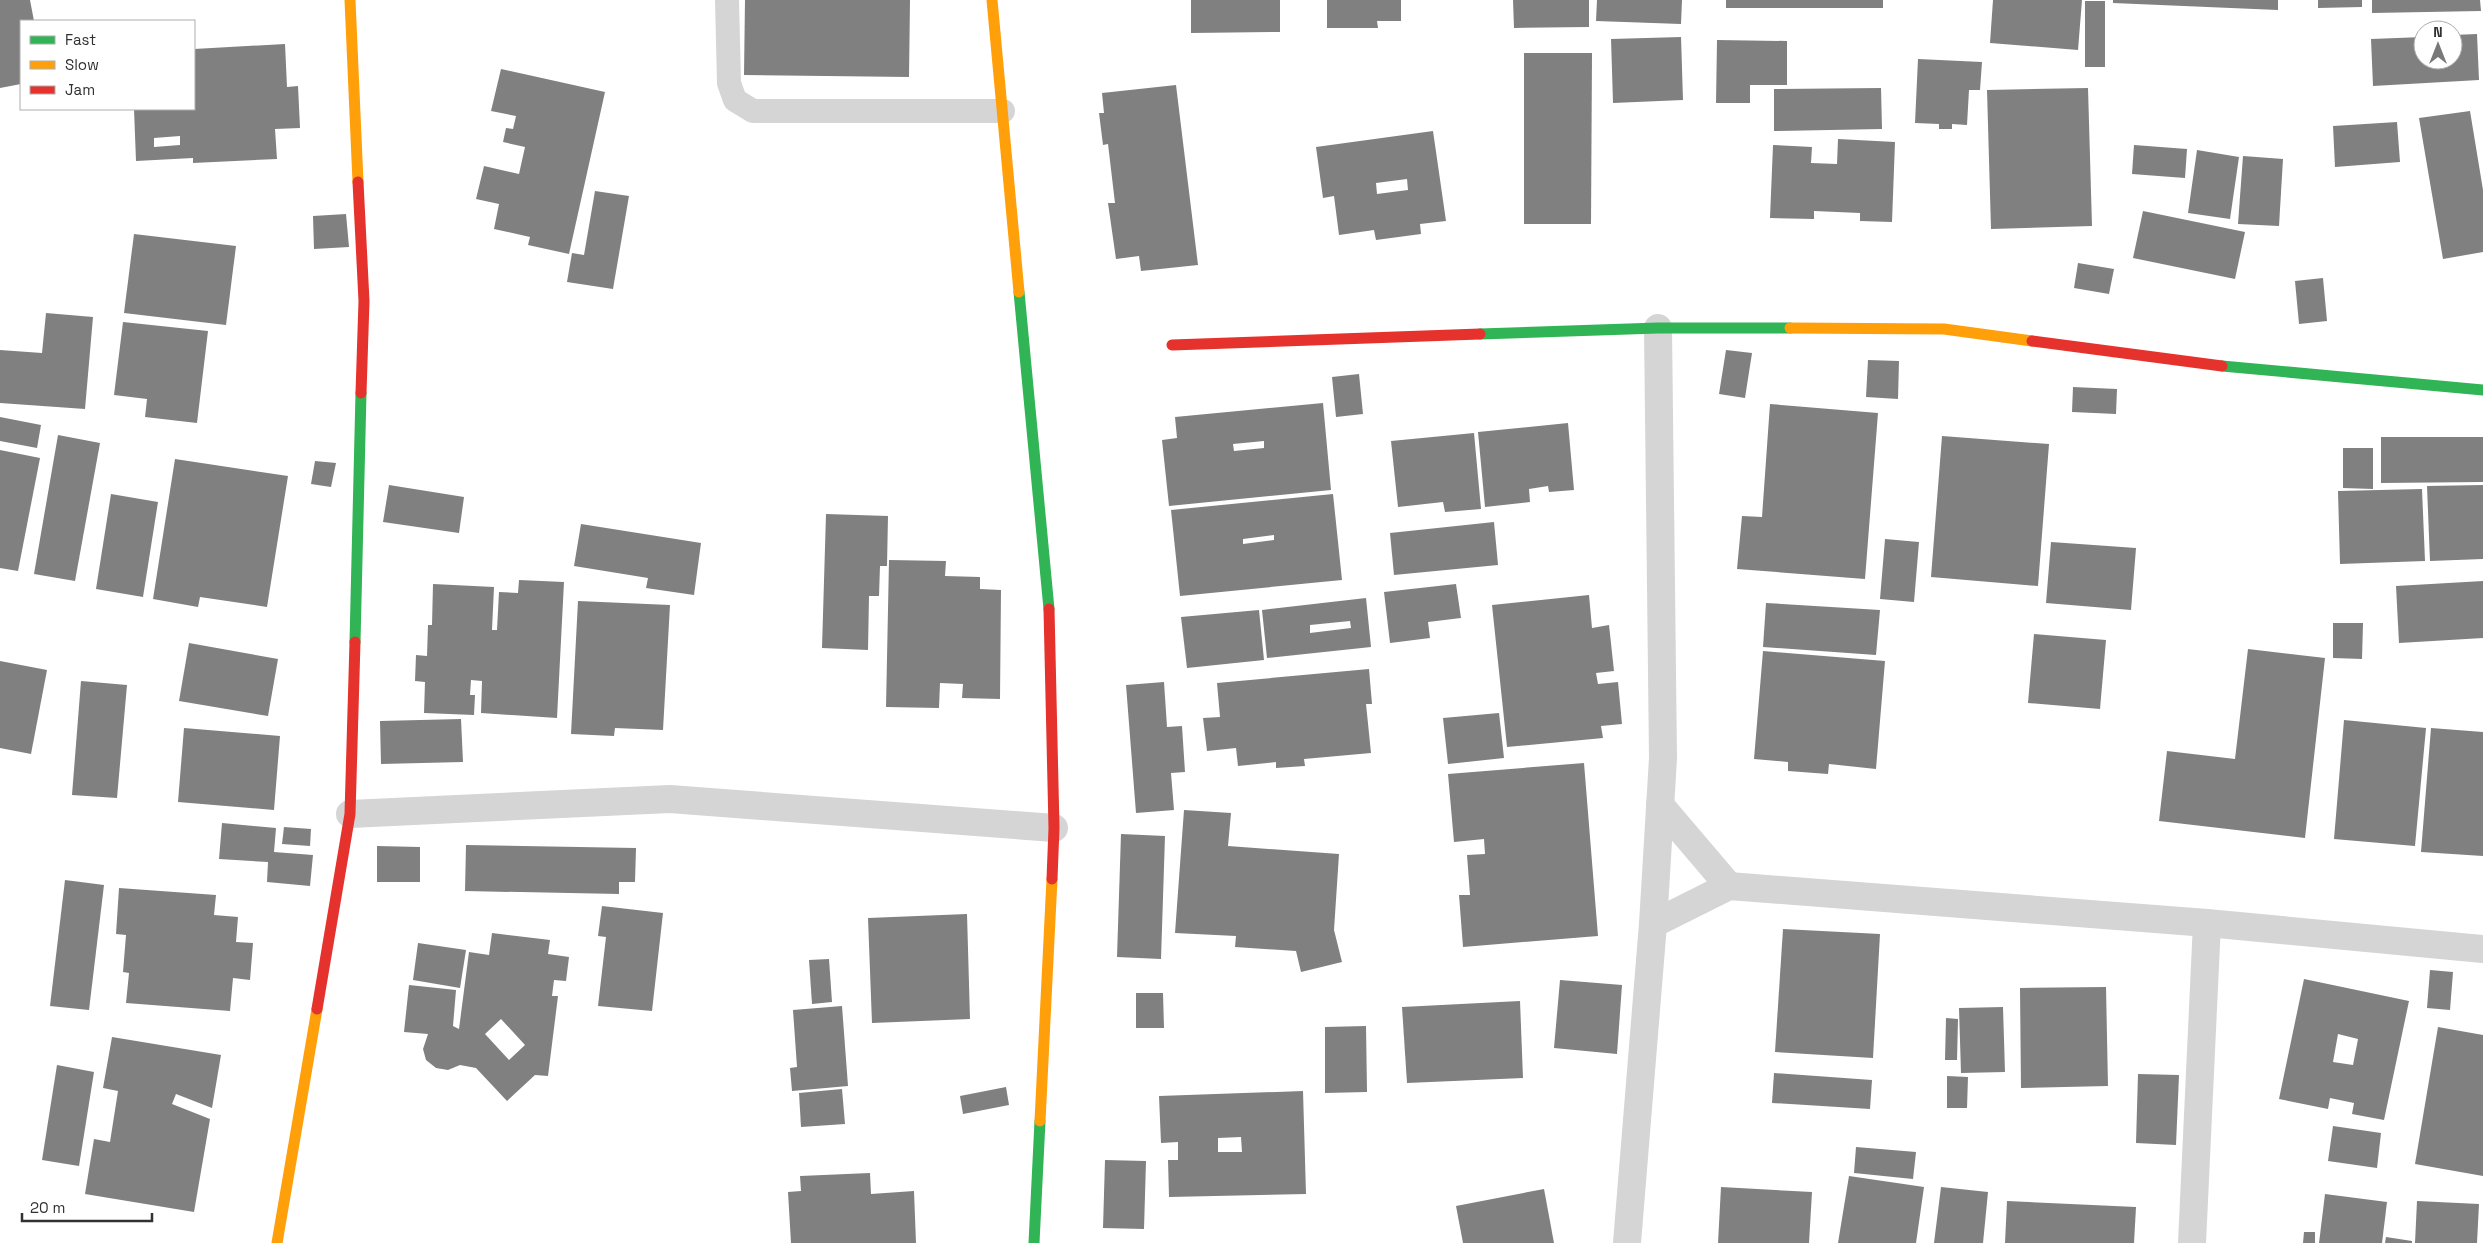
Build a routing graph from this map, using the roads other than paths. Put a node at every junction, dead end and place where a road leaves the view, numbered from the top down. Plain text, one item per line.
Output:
1 (350, 0) edge
2 (727, 0) edge
3 (992, 0) edge
4 (1003, 111) junction
5 (1658, 328) junction
6 (1172, 345) dead end
7 (2483, 390) edge
8 (1660, 805) junction
9 (350, 814) junction
10 (1054, 828) junction
11 (1729, 886) junction
12 (2208, 923) junction
13 (1653, 924) junction
14 (2483, 949) edge
15 (277, 1243) edge
16 (1034, 1243) edge
17 (1627, 1243) edge
18 (2192, 1243) edge

1 - 9 street
2 - 4 lane
3 - 4 street
4 - 10 street
5 - 6 street
5 - 7 street
5 - 8 street
8 - 11 street
8 - 13 street
9 - 10 street
9 - 15 street
10 - 16 street
11 - 12 street
11 - 13 street
12 - 14 street
12 - 18 street
13 - 17 street

